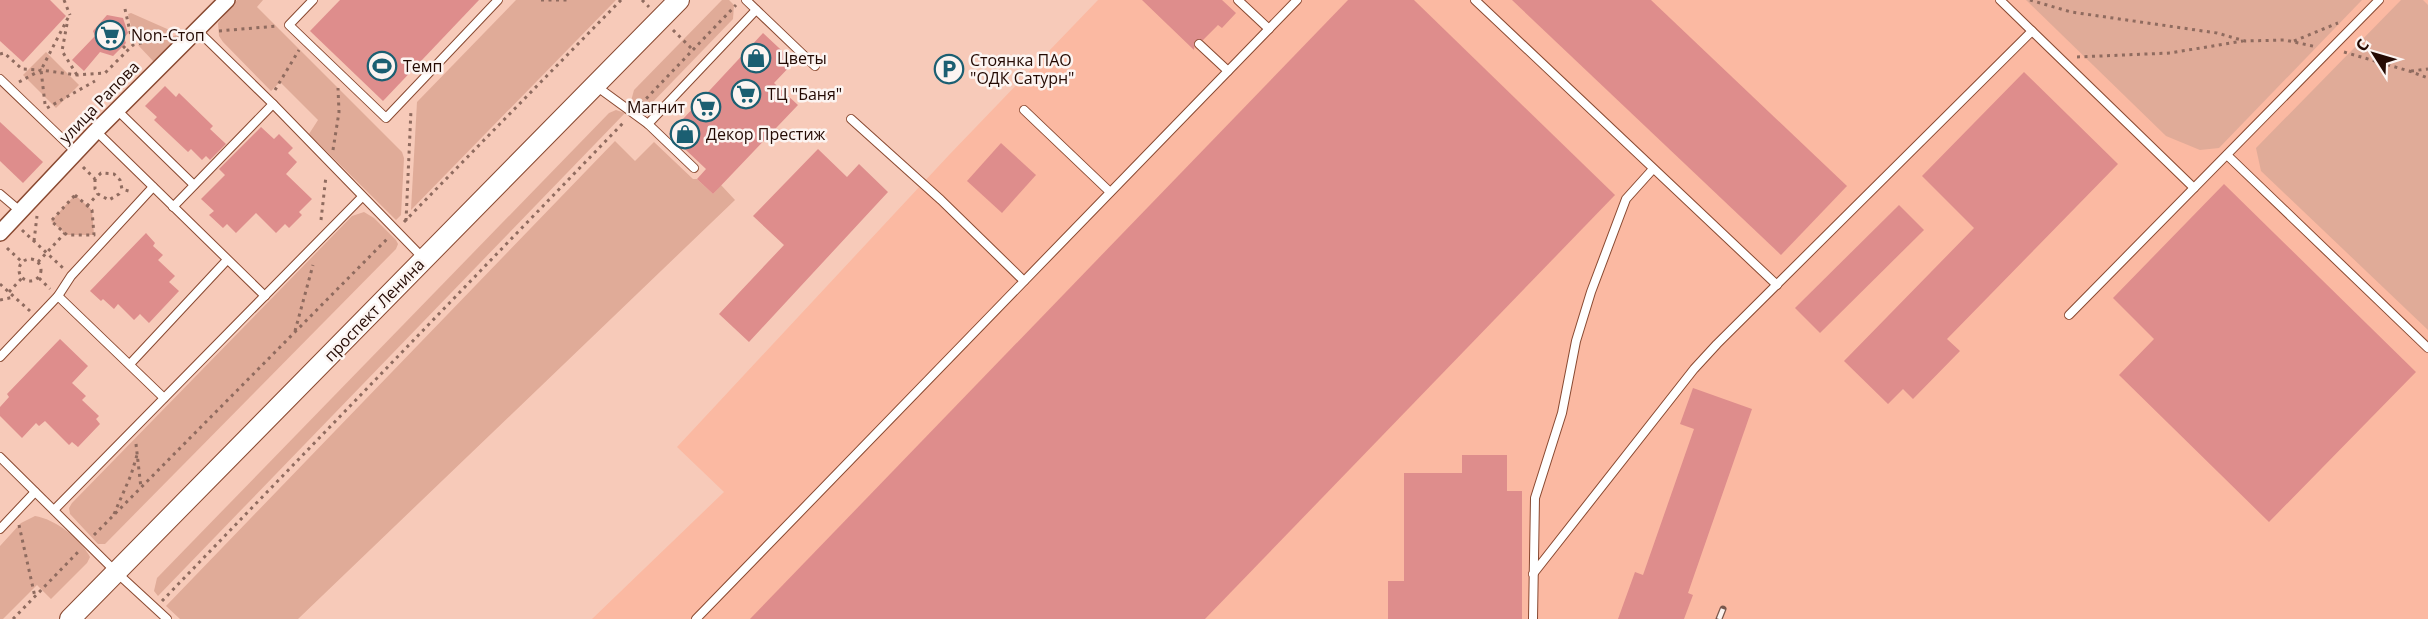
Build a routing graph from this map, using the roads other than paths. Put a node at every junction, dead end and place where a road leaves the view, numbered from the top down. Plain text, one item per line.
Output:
1 (227, 0) edge
2 (313, 0) edge
3 (498, 0) edge
4 (677, 0) edge
5 (746, 0) edge
6 (1238, 0) edge
7 (1297, 0) edge
8 (1476, 0) edge
9 (2000, 0) edge
10 (2379, 0) edge
11 (756, 10) junction
12 (1269, 30) junction
13 (198, 31) junction
14 (2031, 31) junction
15 (1199, 44) dead end
16 (815, 66) dead end
17 (1228, 71) junction
18 (0, 79) edge
19 (595, 85) junction
20 (271, 102) junction
21 (117, 110) junction
22 (1024, 110) dead end
23 (851, 119) dead end
24 (648, 124) junction
25 (96, 131) junction
26 (2227, 155) junction
27 (77, 157) junction
28 (694, 168) dead end
29 (1653, 169) junction
30 (194, 185) junction
31 (153, 187) junction
32 (2194, 188) junction
33 (1110, 192) junction
34 (0, 194) edge
35 (362, 197) junction
36 (173, 207) junction
37 (18, 218) junction
38 (0, 237) edge
39 (424, 259) junction
40 (227, 260) junction
41 (1024, 281) junction
42 (1777, 285) junction
43 (58, 296) junction
44 (265, 296) junction
45 (2069, 315) dead end
46 (2428, 348) edge
47 (0, 357) edge
48 (130, 364) junction
49 (164, 398) junction
50 (0, 457) edge
51 (35, 492) junction
52 (54, 510) junction
53 (0, 530) edge
54 (116, 572) junction
55 (1533, 574) junction
56 (69, 619) edge
57 (167, 619) edge
58 (696, 619) edge
59 (1533, 619) edge

1 - 13 street, улица Рапова
2 - 3 lane
4 - 19 main road, проспект Ленина
5 - 11 lane
6 - 12 lane
7 - 12 lane
8 - 29 lane
9 - 14 lane
10 - 26 lane
11 - 16 lane
11 - 24 lane
12 - 17 lane
13 - 20 lane
13 - 21 street, улица Рапова
14 - 32 lane
14 - 42 lane
15 - 17 lane
17 - 33 lane
18 - 27 lane
19 - 24 lane
19 - 39 main road, проспект Ленина
20 - 30 lane
20 - 35 lane
21 - 25 street, улица Рапова
21 - 30 lane
22 - 33 lane
23 - 41 lane
24 - 28 lane
25 - 27 street, улица Рапова
25 - 31 lane
26 - 32 lane
26 - 46 lane
27 - 37 street, улица Рапова
29 - 42 lane
29 - 55 lane
30 - 36 lane
31 - 36 lane
31 - 43 lane
32 - 45 lane
33 - 41 lane
34 - 37 lane
35 - 39 lane
35 - 44 lane
36 - 40 lane
37 - 38 street, улица Рапова
39 - 54 main road, проспект Ленина
40 - 44 lane
40 - 48 lane
41 - 58 lane
42 - 55 lane
43 - 47 lane
43 - 48 lane
44 - 49 lane
48 - 49 lane
49 - 52 lane
50 - 51 lane
51 - 52 lane
51 - 53 lane
52 - 54 lane
54 - 56 main road, проспект Ленина
54 - 57 lane
55 - 59 lane

